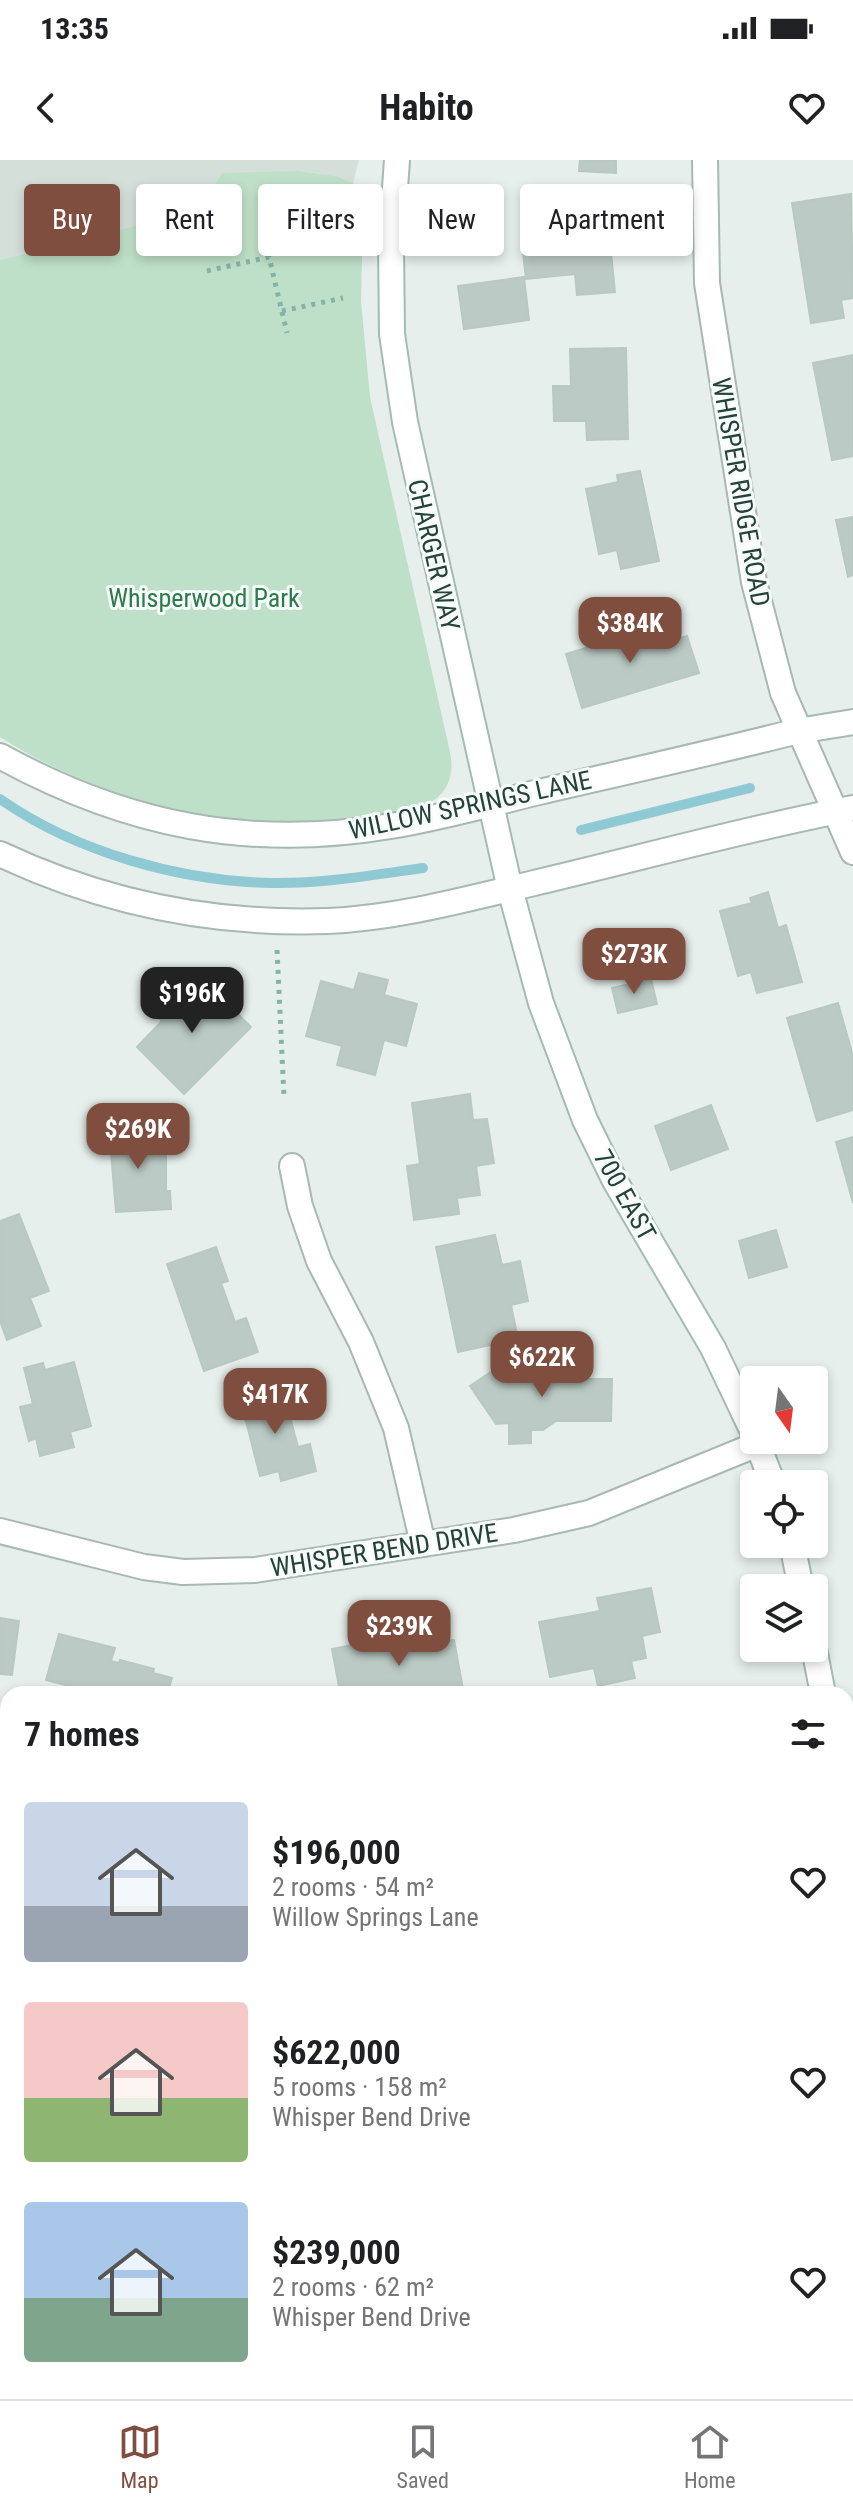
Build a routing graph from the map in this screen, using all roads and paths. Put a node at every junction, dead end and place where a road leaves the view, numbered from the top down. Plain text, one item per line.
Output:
1 (397, 160) edge
2 (705, 160) edge
3 (207, 271) dead end
4 (343, 298) dead end
5 (282, 311) junction
6 (287, 333) dead end
7 (853, 722) edge
8 (798, 731) junction
9 (0, 756) edge
10 (492, 804) junction
11 (843, 810) edge
12 (853, 852) edge
13 (0, 854) edge
14 (510, 889) junction
15 (524, 944) joint
16 (277, 950) dead end
17 (284, 1097) dead end
18 (292, 1166) dead end
19 (740, 1405) edge
20 (740, 1447) edge
21 (0, 1531) edge
22 (423, 1544) junction
23 (817, 1662) edge
24 (821, 1686) edge

1 - 10 street, CHARGER WAY
2 - 8 street, WHISPER RIDGE ROAD
3 - 5 path
4 - 5 path
5 - 6 path
7 - 8 street, WILLOW SPRINGS LANE
8 - 10 street, WILLOW SPRINGS LANE
8 - 11 street, WHISPER RIDGE ROAD
9 - 10 street, WILLOW SPRINGS LANE
10 - 14 street, CHARGER WAY
11 - 12 street, WHISPER RIDGE ROAD
11 - 14 street
13 - 14 street
14 - 15 street, CHARGER WAY
15 - 19 street, 700 EAST
16 - 17 path
18 - 22 street
20 - 22 street, WHISPER BEND DRIVE
21 - 22 street, WHISPER BEND DRIVE
23 - 24 street

